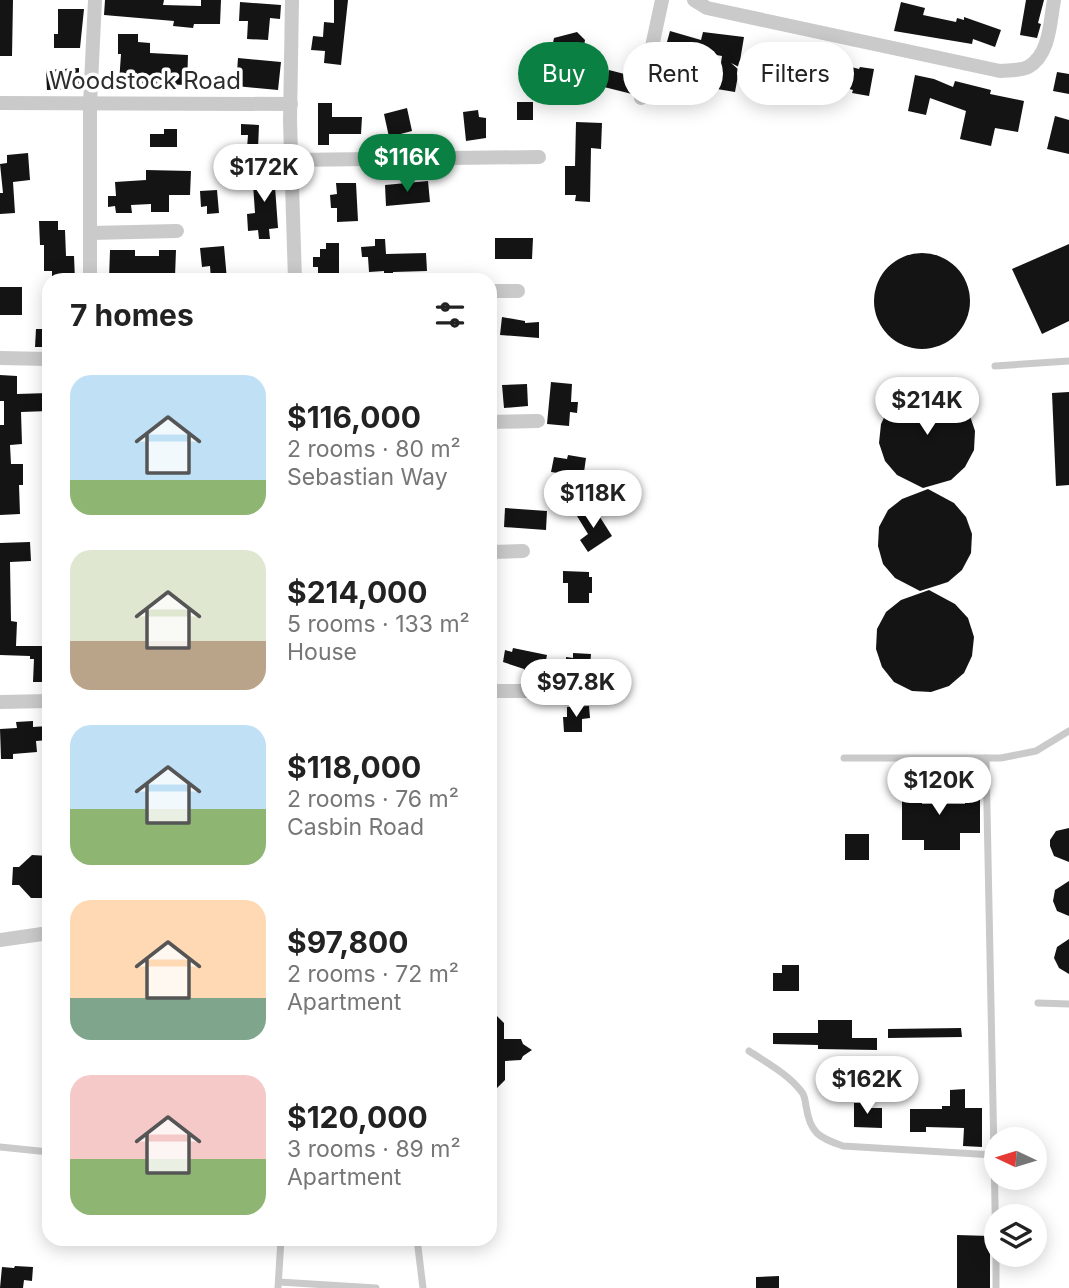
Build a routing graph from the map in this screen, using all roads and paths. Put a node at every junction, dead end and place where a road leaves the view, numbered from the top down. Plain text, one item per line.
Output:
1 (94, 0) edge
2 (292, 0) edge
3 (662, 0) edge
4 (694, 0) edge
5 (1054, 0) edge
6 (653, 42) edge
7 (0, 103) edge
8 (90, 104) junction
9 (291, 104) junction
10 (539, 158) dead end
11 (292, 160) junction
12 (177, 231) dead end
13 (91, 233) junction
14 (90, 273) edge
15 (295, 273) edge
16 (497, 291) edge
17 (518, 291) dead end
18 (0, 358) edge
19 (42, 359) edge
20 (1069, 361) edge
21 (995, 366) dead end
22 (538, 421) dead end
23 (497, 422) edge
24 (523, 551) dead end
25 (497, 552) edge
26 (497, 691) edge
27 (547, 691) dead end
28 (42, 701) edge
29 (0, 702) edge
30 (1069, 731) edge
31 (844, 758) dead end
32 (986, 758) junction
33 (42, 934) edge
34 (0, 940) edge
35 (1038, 1003) dead end
36 (1069, 1004) edge
37 (749, 1051) dead end
38 (993, 1127) edge
39 (0, 1147) edge
40 (42, 1151) edge
41 (984, 1154) edge
42 (281, 1246) edge
43 (418, 1246) edge
44 (996, 1267) edge
45 (278, 1285) edge
46 (376, 1288) edge
47 (423, 1288) edge
48 (996, 1288) edge

1 - 8 street
2 - 9 street
3 - 6 street
4 - 5 street
7 - 8 street, Woodstock Road
8 - 9 street, Woodstock Road
8 - 13 street
9 - 11 street
10 - 11 street
11 - 15 street
12 - 13 street
13 - 14 street
16 - 17 street
18 - 19 street
20 - 21 lane
22 - 23 street
24 - 25 street
26 - 27 street
28 - 29 street
30 - 32 lane
31 - 32 lane
32 - 38 lane
33 - 34 street
35 - 36 lane
37 - 41 lane
39 - 40 lane
42 - 45 lane
43 - 47 lane
44 - 48 lane
45 - 46 lane

